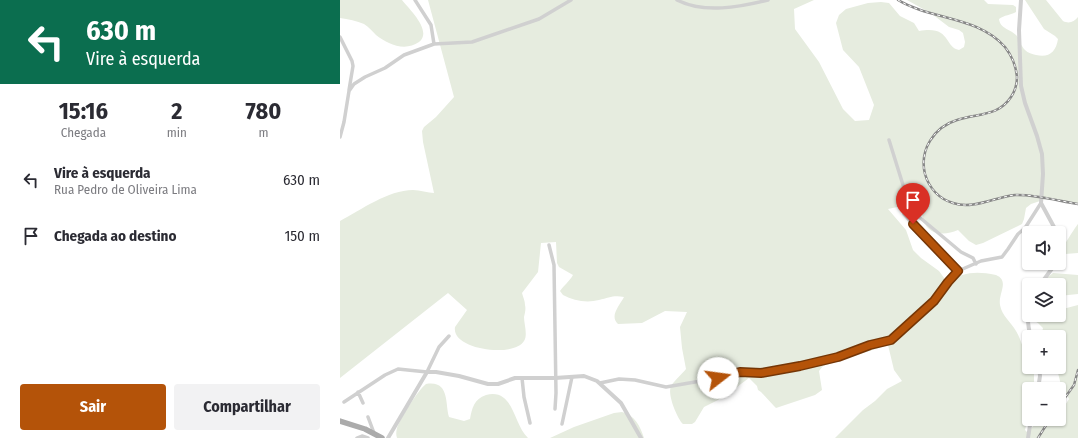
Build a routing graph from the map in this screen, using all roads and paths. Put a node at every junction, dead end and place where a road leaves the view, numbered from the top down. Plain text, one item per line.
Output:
1 (415, 0) edge
2 (571, 0) edge
3 (677, 0) edge
4 (768, 0) edge
5 (1021, 0) edge
6 (340, 37) edge
7 (434, 44) junction
8 (349, 91) junction
9 (340, 137) edge
10 (889, 140) dead end
11 (1041, 203) junction
12 (904, 214) dead end
13 (1053, 226) edge
14 (549, 245) dead end
15 (976, 264) junction
16 (958, 271) junction
17 (450, 336) dead end
18 (427, 372) junction
19 (572, 377) junction
20 (522, 378) junction
21 (555, 378) junction
22 (612, 380) junction
23 (600, 383) junction
24 (606, 388) junction
25 (358, 392) junction
26 (344, 402) dead end
27 (363, 403) dead end
28 (555, 409) dead end
29 (368, 417) dead end
30 (340, 421) edge
31 (530, 423) dead end
32 (562, 424) dead end
33 (1030, 426) edge
34 (374, 434) junction
35 (357, 438) edge
36 (368, 438) edge
37 (382, 438) edge
38 (388, 438) edge
39 (641, 438) edge
40 (1028, 438) edge

1 - 7 street
2 - 7 street
3 - 4 street
5 - 11 street
6 - 8 street
7 - 8 street
8 - 9 street
10 - 15 street
11 - 13 street
11 - 15 street
12 - 16 street
14 - 21 street
15 - 16 street
16 - 22 street
17 - 18 street
18 - 20 street
18 - 25 street
18 - 38 street
19 - 21 street
19 - 23 street
19 - 32 street
20 - 21 street
20 - 31 street
21 - 28 street
22 - 23 street
22 - 24 street
23 - 24 street
24 - 39 street
25 - 26 street
25 - 27 street
29 - 34 street
30 - 34 main road
33 - 40 street
34 - 37 main road
35 - 36 street

